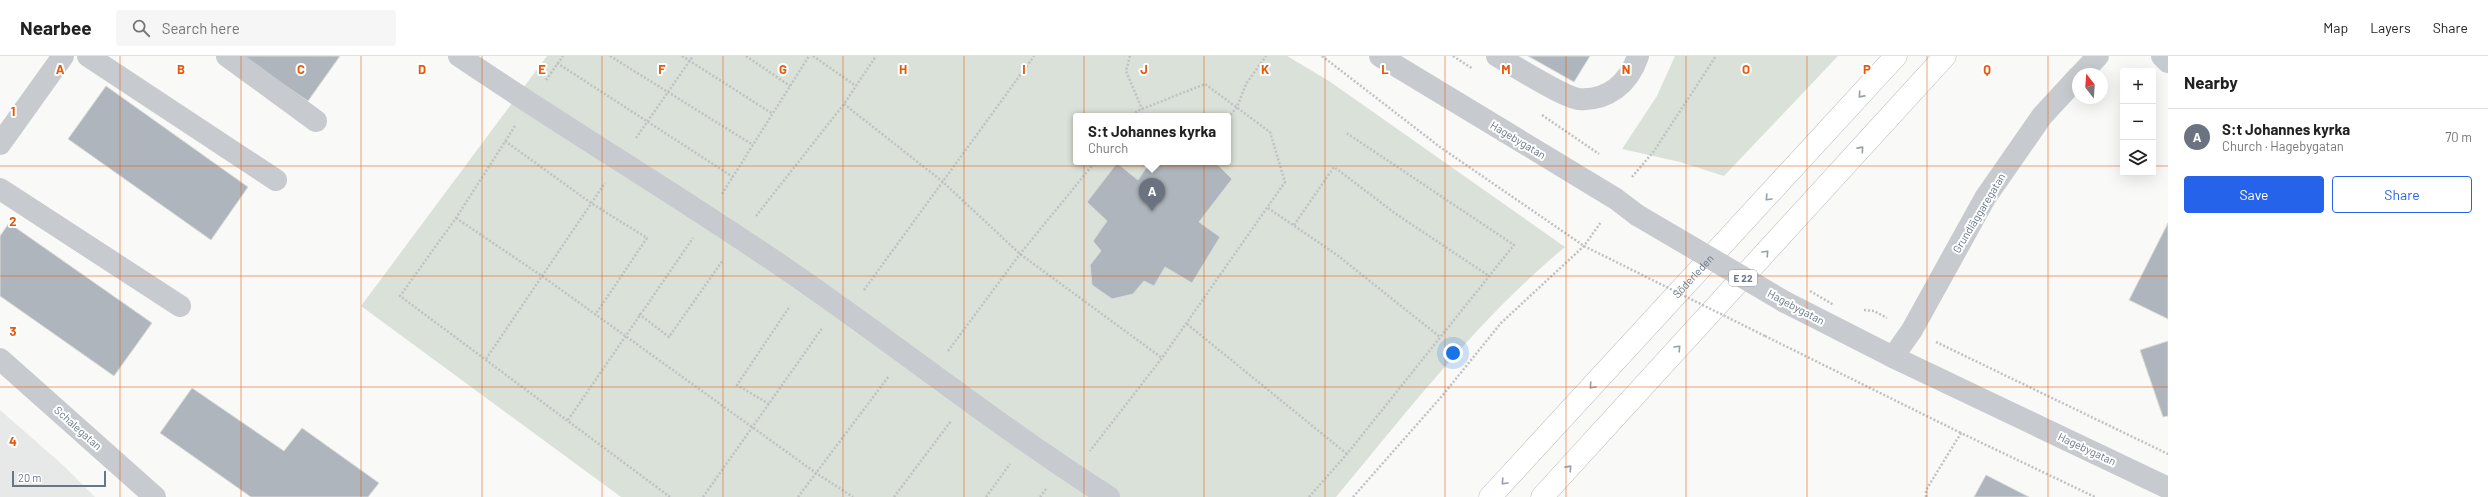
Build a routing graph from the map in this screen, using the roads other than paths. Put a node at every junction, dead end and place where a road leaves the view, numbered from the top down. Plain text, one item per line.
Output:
1 (63, 56) edge
2 (88, 56) edge
3 (227, 56) edge
4 (459, 56) edge
5 (1382, 56) edge
6 (1497, 56) edge
7 (1638, 56) edge
8 (1896, 56) edge
9 (1945, 56) edge
10 (2098, 56) edge
11 (2162, 56) edge
12 (2168, 62) edge
13 (2087, 68) edge
14 (2072, 84) edge
15 (316, 121) dead end
16 (1, 139) edge
17 (276, 180) dead end
18 (0, 189) edge
19 (180, 306) dead end
20 (1893, 358) junction
21 (0, 359) edge
22 (2168, 488) edge
23 (155, 497) edge
24 (1109, 497) edge
25 (1490, 497) edge
26 (1542, 497) edge

1 - 16 street
2 - 17 street
3 - 15 street
4 - 24 street
5 - 20 street, Hagebygatan, bridge
6 - 7 street
8 -> 25 highway, Söderleden
26 -> 9 highway, E 22
10 - 13 street
11 - 12 street
14 - 20 street, Grundläggaregatan
18 - 19 street
20 - 22 street, Hagebygatan
21 - 23 street, Schalegatan

